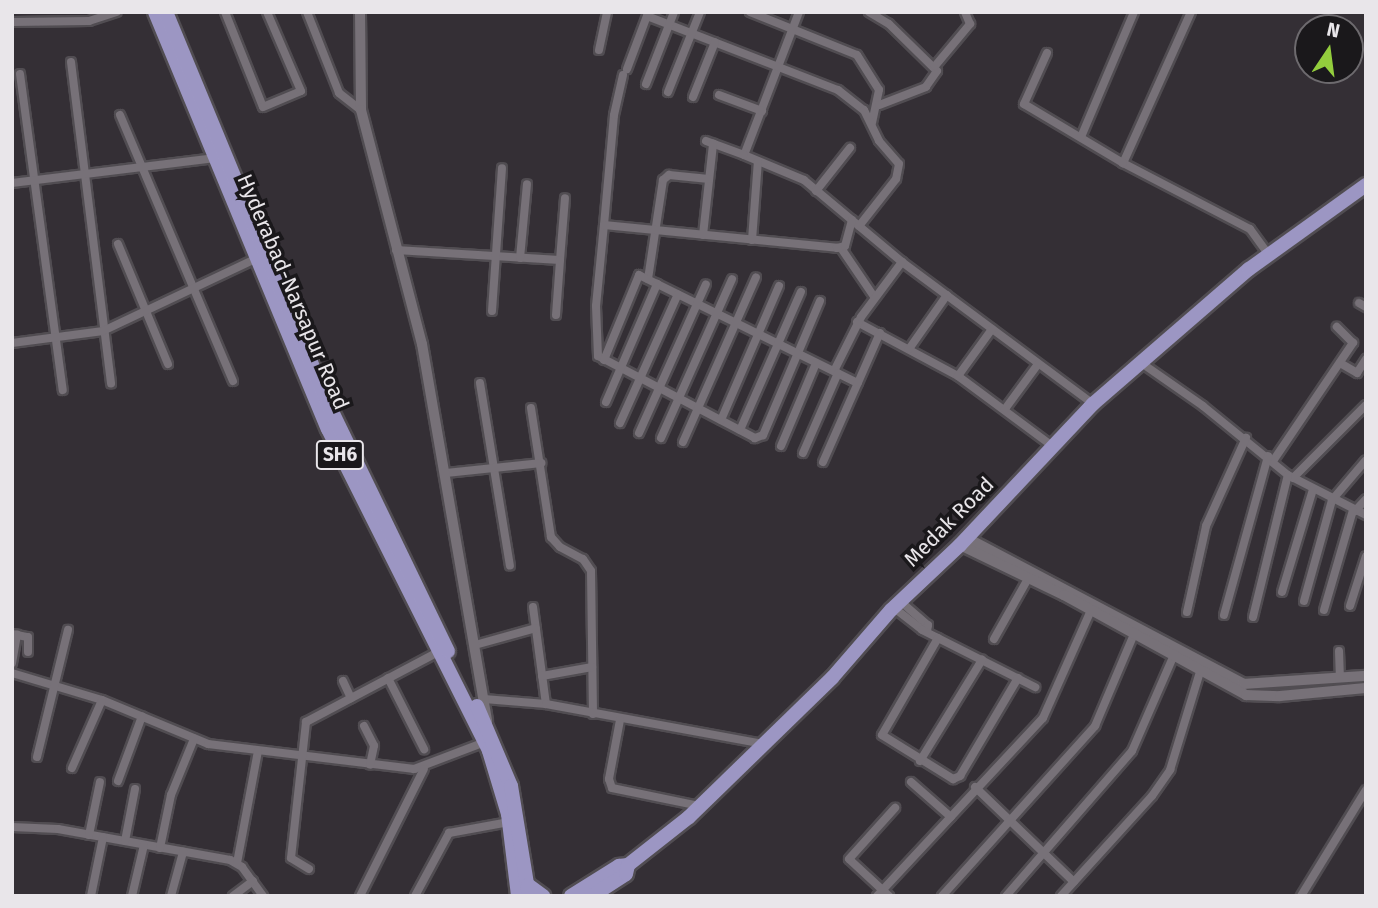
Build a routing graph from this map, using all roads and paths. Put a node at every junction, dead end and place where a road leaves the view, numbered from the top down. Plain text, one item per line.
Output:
1 (117, 12) edge
2 (155, 12) edge
3 (166, 12) edge
4 (225, 12) edge
5 (267, 12) edge
6 (307, 12) edge
7 (360, 12) edge
8 (607, 12) edge
9 (674, 12) edge
10 (700, 12) edge
11 (750, 12) edge
12 (799, 12) edge
13 (869, 12) edge
14 (965, 12) edge
15 (1134, 12) edge
16 (1192, 12) edge
17 (648, 14) edge
18 (12, 22) edge
19 (669, 25) junction
20 (793, 30) junction
21 (692, 34) junction
22 (715, 43) junction
23 (599, 50) dead end
24 (1047, 53) dead end
25 (71, 62) dead end
26 (935, 66) junction
27 (779, 67) junction
28 (20, 74) dead end
29 (646, 84) dead end
30 (668, 92) dead end
31 (719, 95) dead end
32 (693, 97) dead end
33 (879, 104) junction
34 (361, 110) junction
35 (762, 111) junction
36 (120, 115) dead end
37 (872, 122) junction
38 (1081, 137) junction
39 (850, 148) dead end
40 (744, 156) junction
41 (215, 158) junction
42 (758, 161) junction
43 (1123, 163) junction
44 (140, 165) junction
45 (502, 168) dead end
46 (84, 173) junction
47 (709, 179) junction
48 (36, 180) junction
49 (12, 183) edge
50 (527, 184) dead end
51 (816, 191) junction
52 (1362, 192) edge
53 (565, 198) dead end
54 (855, 223) junction
55 (604, 225) junction
56 (655, 230) junction
57 (703, 235) junction
58 (752, 240) junction
59 (118, 244) dead end
60 (841, 248) junction
61 (396, 250) junction
62 (1268, 254) junction
63 (496, 256) junction
64 (520, 258) junction
65 (255, 259) junction
66 (560, 260) junction
67 (902, 262) junction
68 (756, 277) dead end
69 (648, 279) junction
70 (732, 279) dead end
71 (657, 284) junction
72 (706, 284) dead end
73 (191, 286) junction
74 (779, 286) dead end
75 (801, 292) dead end
76 (678, 294) junction
77 (947, 295) junction
78 (875, 298) junction
79 (820, 301) dead end
80 (698, 304) junction
81 (146, 309) junction
82 (492, 311) dead end
83 (716, 313) junction
84 (556, 315) dead end
85 (857, 322) junction
86 (736, 323) junction
87 (1337, 327) dead end
88 (992, 329) junction
89 (103, 331) junction
90 (880, 333) junction
91 (759, 334) junction
92 (57, 337) junction
93 (12, 343) edge
94 (778, 344) junction
95 (909, 349) junction
96 (797, 353) junction
97 (1366, 359) edge
98 (604, 360) junction
99 (1140, 362) junction
100 (816, 363) junction
101 (1038, 363) junction
102 (1340, 363) junction
103 (167, 364) dead end
104 (620, 369) junction
105 (836, 372) junction
106 (958, 376) junction
107 (639, 379) junction
108 (233, 381) dead end
109 (480, 383) dead end
110 (858, 383) junction
111 (111, 384) dead end
112 (660, 389) junction
113 (63, 390) dead end
114 (678, 399) junction
115 (606, 402) dead end
116 (1093, 404) junction
117 (1366, 405) edge
118 (531, 408) dead end
119 (698, 409) junction
120 (1005, 409) junction
121 (721, 420) junction
122 (620, 423) dead end
123 (740, 430) junction
124 (639, 433) dead end
125 (661, 438) dead end
126 (1246, 438) junction
127 (683, 442) dead end
128 (1051, 445) junction
129 (781, 446) dead end
130 (803, 453) dead end
131 (1270, 458) junction
132 (1366, 460) edge
133 (822, 462) dead end
134 (541, 463) junction
135 (494, 468) junction
136 (446, 473) junction
137 (1290, 476) junction
138 (1313, 489) junction
139 (1366, 499) edge
140 (1332, 500) junction
141 (1354, 511) junction
142 (1366, 514) edge
143 (964, 542) junction
144 (1366, 555) edge
145 (510, 566) dead end
146 (1029, 577) junction
147 (1282, 592) dead end
148 (1304, 601) dead end
149 (897, 604) junction
150 (1350, 606) dead end
151 (533, 607) dead end
152 (1091, 610) junction
153 (1324, 611) dead end
154 (1187, 612) dead end
155 (1224, 615) dead end
156 (1253, 617) dead end
157 (536, 628) junction
158 (68, 630) dead end
159 (15, 634) edge
160 (1134, 635) junction
161 (938, 638) junction
162 (994, 639) dead end
163 (475, 645) junction
164 (1339, 651) dead end
165 (28, 652) dead end
166 (438, 652) junction
167 (1172, 657) junction
168 (982, 660) junction
169 (12, 663) edge
170 (592, 667) junction
171 (1200, 672) junction
172 (12, 673) edge
173 (542, 676) junction
174 (1366, 676) edge
175 (388, 678) junction
176 (1018, 678) junction
177 (1340, 678) junction
178 (343, 681) dead end
179 (55, 684) junction
180 (1035, 687) dead end
181 (1366, 688) edge
182 (1259, 690) junction
183 (351, 698) junction
184 (484, 699) junction
185 (102, 700) junction
186 (546, 704) junction
187 (593, 714) junction
188 (142, 716) junction
189 (620, 720) junction
190 (486, 723) junction
191 (364, 726) dead end
192 (194, 739) junction
193 (485, 742) junction
194 (765, 744) junction
195 (424, 748) dead end
196 (258, 751) junction
197 (301, 756) junction
198 (37, 757) dead end
199 (920, 761) junction
200 (370, 765) junction
201 (72, 768) dead end
202 (424, 769) junction
203 (118, 781) dead end
204 (100, 782) dead end
205 (911, 782) dead end
206 (975, 787) junction
207 (135, 789) dead end
208 (1366, 790) edge
209 (700, 806) junction
210 (895, 808) dead end
211 (951, 817) junction
212 (1012, 821) junction
213 (509, 822) junction
214 (12, 827) edge
215 (89, 835) junction
216 (103, 837) junction
217 (125, 841) junction
218 (144, 845) junction
219 (160, 848) junction
220 (183, 852) junction
221 (1045, 854) junction
222 (237, 863) junction
223 (628, 865) junction
224 (309, 869) dead end
225 (253, 881) junction
226 (1074, 882) junction
227 (525, 892) edge
228 (884, 894) edge
229 (595, 895) edge
230 (92, 896) edge
231 (132, 896) edge
232 (171, 896) edge
233 (233, 896) edge
234 (263, 896) edge
235 (360, 896) edge
236 (415, 896) edge
237 (543, 896) edge
238 (571, 896) edge
239 (942, 896) edge
240 (1006, 896) edge
241 (1061, 896) edge
242 (1301, 896) edge

1 - 18 street
2 - 41 main road, Hyderabad-Narsapur Road / SH6
3 - 190 main road, Hyderabad-Narsapur Road / SH6
4 - 5 street
6 - 34 street
7 - 34 street
8 - 23 street
9 - 19 street
10 - 21 street
11 - 20 street
12 - 20 street
13 - 26 street
14 - 26 street
15 - 38 street
16 - 43 street
17 - 19 street
17 - 55 street
19 - 21 street
19 - 29 street
20 - 27 street
20 - 33 street
21 - 22 street
21 - 30 street
22 - 27 street
22 - 32 street
24 - 38 street
25 - 46 street
26 - 33 street
27 - 35 street
27 - 37 street
28 - 48 street
31 - 35 street
33 - 37 street
34 - 61 street
35 - 40 street
36 - 44 street
37 - 54 street
38 - 43 street
39 - 51 street
40 - 42 street
40 - 47 street
41 - 44 street
41 - 65 main road, Hyderabad-Narsapur Road / SH6
42 - 51 street
42 - 58 street
43 - 62 street
44 - 46 street
44 - 73 street
45 - 63 street
46 - 48 street
46 - 89 street
47 - 56 street
47 - 57 street
48 - 49 street
48 - 92 street
50 - 64 street
51 - 54 street
52 - 62 main road, Medak Road
53 - 66 street
54 - 60 street
54 - 67 street
55 - 56 street
55 - 98 street
56 - 57 street
56 - 69 street
57 - 58 street
58 - 60 street
59 - 81 street
60 - 78 street
61 - 63 street
61 - 136 street
62 - 99 main road, Medak Road
63 - 64 street
63 - 82 street
64 - 66 street
65 - 73 street
65 - 166 main road, Hyderabad-Narsapur Road / SH6
66 - 84 street
67 - 77 street
67 - 78 street
68 - 86 street
69 - 71 street
69 - 98 street
70 - 83 street
71 - 76 street
71 - 104 street
72 - 80 street
73 - 81 street
73 - 108 street
74 - 91 street
75 - 94 street
76 - 80 street
76 - 107 street
77 - 88 street
77 - 95 street
78 - 85 street
79 - 96 street
80 - 83 street
80 - 112 street
81 - 89 street
81 - 103 street
83 - 86 street
83 - 114 street
85 - 90 street
85 - 105 street
86 - 91 street
86 - 119 street
87 - 102 street
88 - 101 street
88 - 106 street
89 - 92 street
89 - 111 street
90 - 95 street
90 - 110 street
91 - 94 street
91 - 121 street
92 - 93 street
92 - 113 street
94 - 96 street
94 - 123 street
95 - 106 street
96 - 100 street
96 - 123 street
97 - 102 street
98 - 104 street
99 - 116 main road, Medak Road
99 - 126 street
100 - 105 street
100 - 129 street
101 - 116 street
101 - 120 street
102 - 131 street
104 - 107 street
104 - 115 street
105 - 110 street
105 - 130 street
106 - 120 street
107 - 112 street
107 - 122 street
109 - 135 street
110 - 133 street
112 - 114 street
112 - 124 street
114 - 119 street
114 - 125 street
116 - 128 main road, Medak Road
117 - 137 street
118 - 134 street
119 - 121 street
119 - 127 street
120 - 128 street
121 - 123 street
126 - 131 street
126 - 154 street
128 - 143 main road, Medak Road
131 - 137 street
131 - 155 street
132 - 140 street
134 - 135 street
134 - 170 street
135 - 136 street
135 - 145 street
136 - 163 street
137 - 138 street
137 - 156 street
138 - 140 street
138 - 147 street
139 - 141 street
140 - 141 street
140 - 148 street
141 - 142 street
141 - 153 street
143 - 146 street
143 - 149 main road, Medak Road
143 - 182 street
144 - 150 street
146 - 152 street
146 - 162 street
149 - 161 street
149 - 194 main road, Medak Road
151 - 157 street
152 - 160 street
152 - 206 street
157 - 163 street
157 - 173 street
158 - 179 street
159 - 165 street
159 - 169 street
160 - 167 street
160 - 212 street
161 - 168 street
161 - 199 street
163 - 184 street
164 - 177 street
166 - 175 street
166 - 193 main road, Hyderabad-Narsapur Road / SH6
167 - 171 street
167 - 221 street
168 - 176 street
168 - 199 street
170 - 173 street
170 - 187 street
171 - 182 street
171 - 226 street
172 - 179 street
173 - 186 street
174 - 177 street
175 - 183 street
175 - 195 street
176 - 180 street
176 - 199 street
177 - 182 street
178 - 183 street
179 - 185 street
179 - 198 street
181 - 182 street
183 - 197 street
184 - 186 street
184 - 190 street
185 - 188 street
185 - 201 street
186 - 187 street
187 - 189 street
188 - 192 street
188 - 203 street
189 - 194 street
189 - 209 street
190 - 227 main road, Hyderabad-Narsapur Road / SH6
191 - 200 street
192 - 196 street
192 - 219 street
193 - 202 street
193 - 213 main road, Hyderabad-Narsapur Road / SH6
194 - 209 main road, Medak Road
196 - 197 street
196 - 222 street
197 - 200 street
197 - 224 street
200 - 202 street
202 - 235 street
204 - 215 street
205 - 211 street
206 - 211 street
206 - 212 street
207 - 217 street
208 - 242 street
209 - 223 main road, Medak Road
210 - 228 street
211 - 228 street
212 - 221 street
212 - 239 street
213 - 227 main road, Hyderabad-Narsapur Road / SH6
213 - 236 street
214 - 215 street
215 - 216 street
216 - 217 street
216 - 230 street
217 - 218 street
218 - 219 street
218 - 231 street
219 - 220 street
220 - 222 street
220 - 232 street
221 - 226 street
221 - 240 street
222 - 225 street
223 - 229 main road
223 - 238 main road, Medak Road
225 - 233 street
225 - 234 street
226 - 241 street
227 - 237 main road

